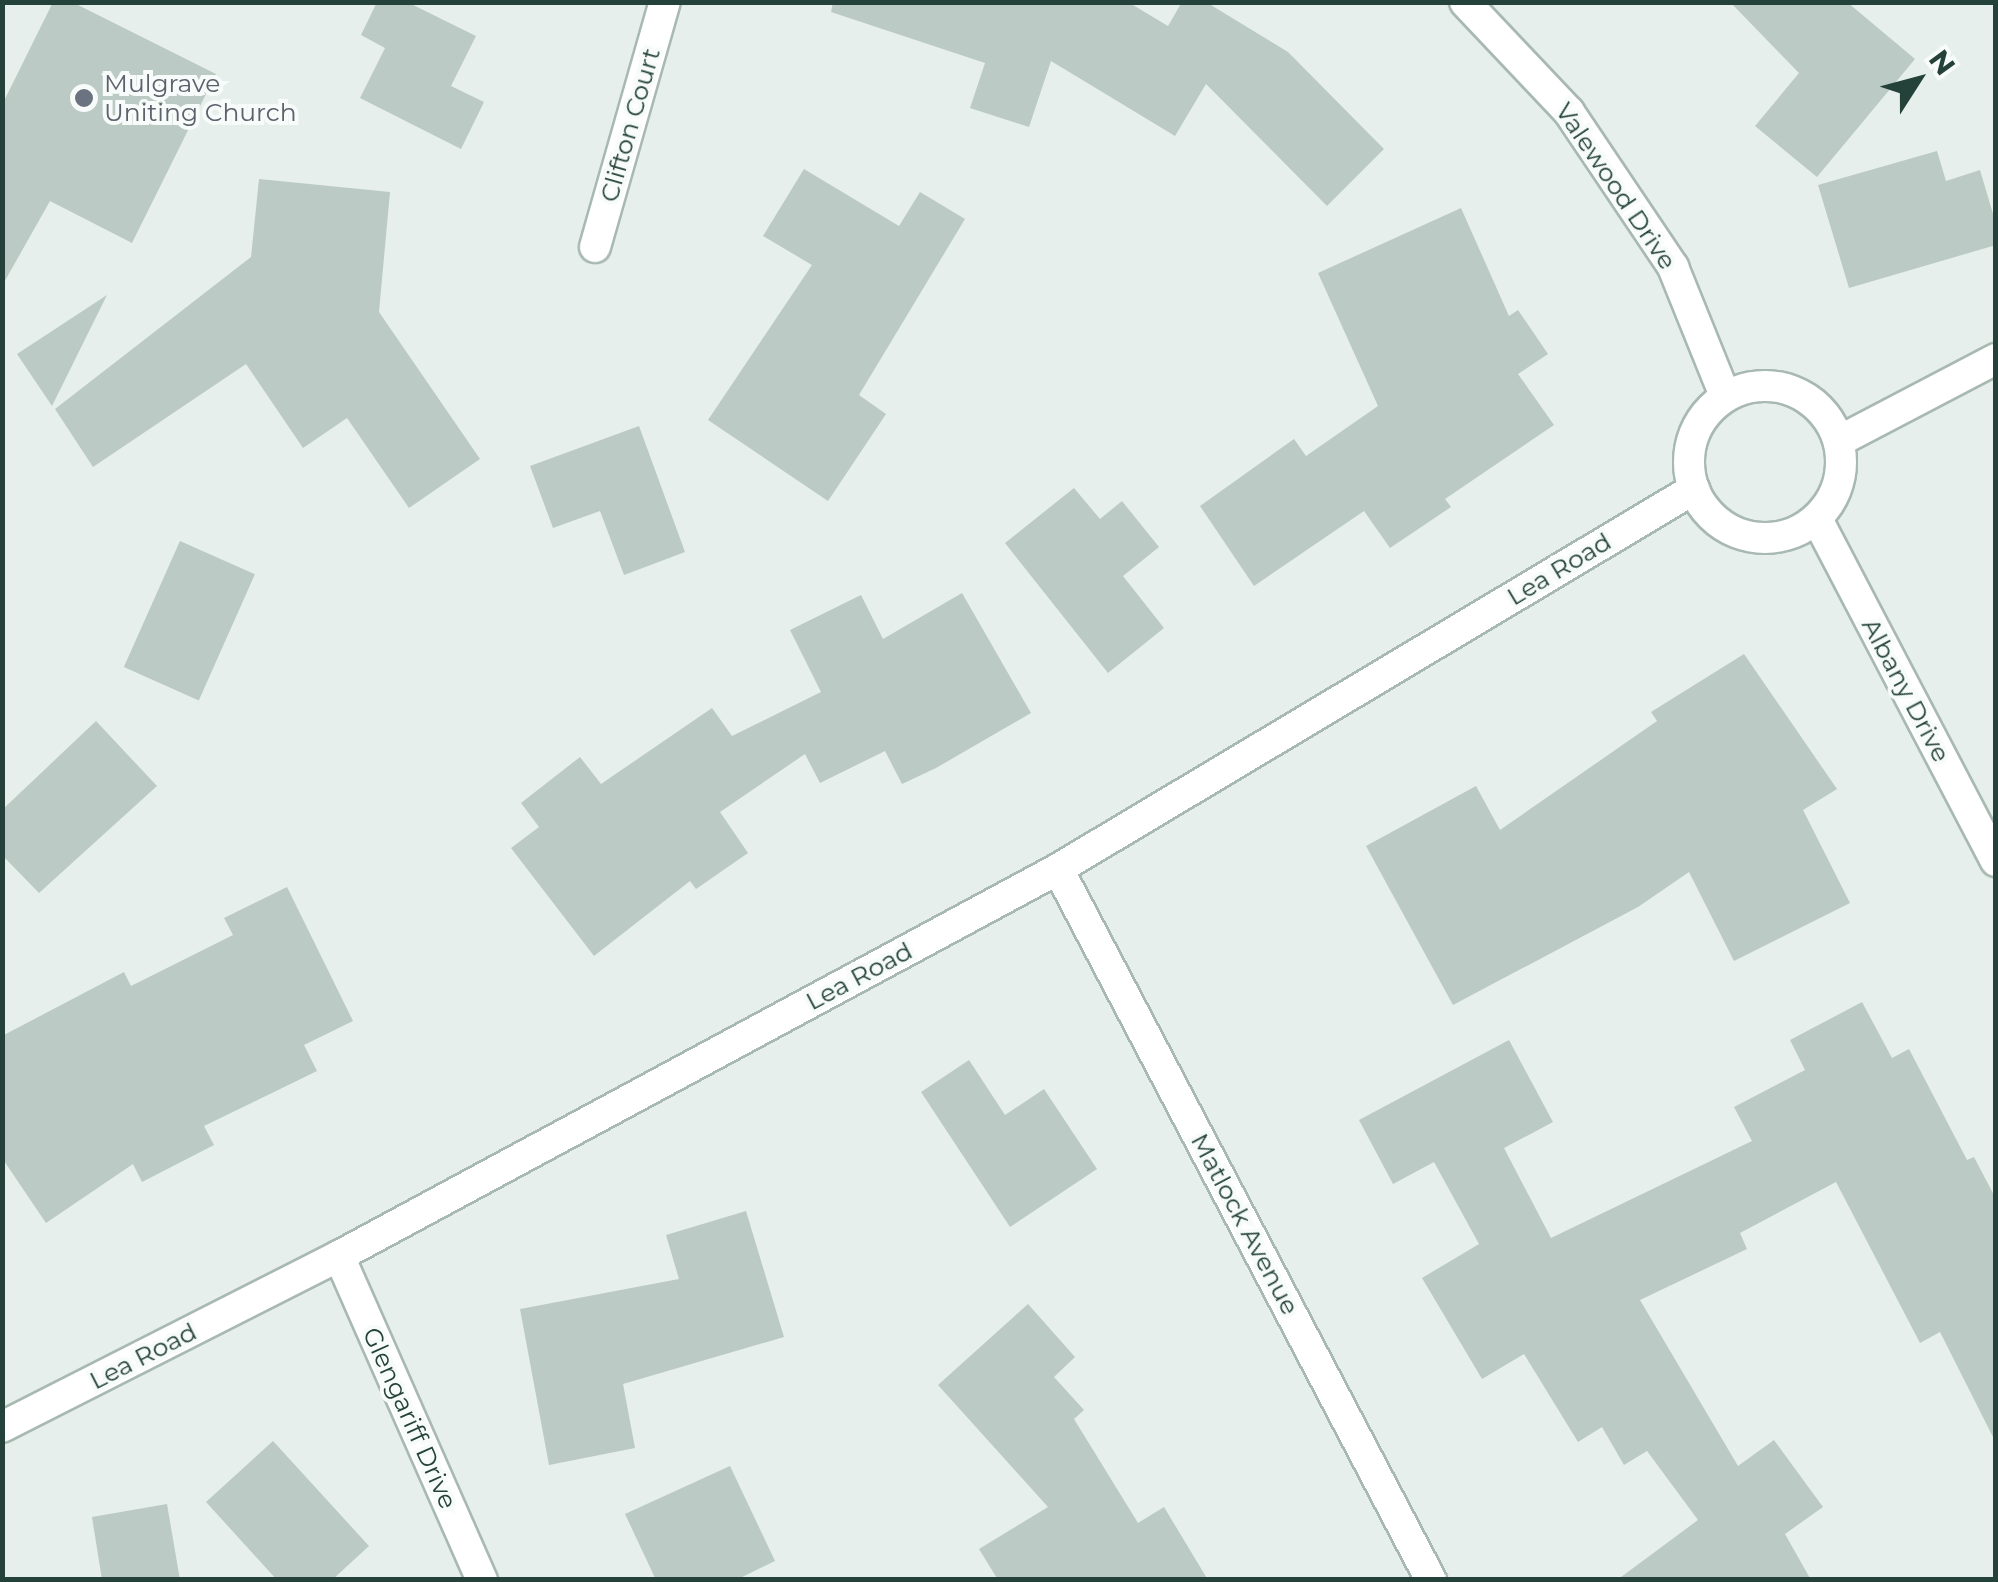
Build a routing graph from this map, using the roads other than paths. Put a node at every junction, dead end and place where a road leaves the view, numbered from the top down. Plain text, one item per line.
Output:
1 (665, 2) edge
2 (1465, 2) edge
3 (595, 246) dead end
4 (1996, 359) edge
5 (1726, 396) junction
6 (1840, 442) junction
7 (1694, 489) junction
8 (1817, 518) junction
9 (1996, 861) edge
10 (1058, 869) junction
11 (339, 1256) junction
12 (2, 1427) edge
13 (482, 1580) edge
14 (1431, 1580) edge

1 - 3 street, Clifton Court
2 - 5 street, Valewood Drive
4 - 6 street
5 - 6 street
5 - 7 street
6 - 8 street
7 - 8 street
7 - 10 street, Lea Road
8 - 9 street, Albany Drive
10 - 11 street, Lea Road
10 - 14 street, Matlock Avenue
11 - 12 street, Lea Road
11 - 13 street, Glengariff Drive

